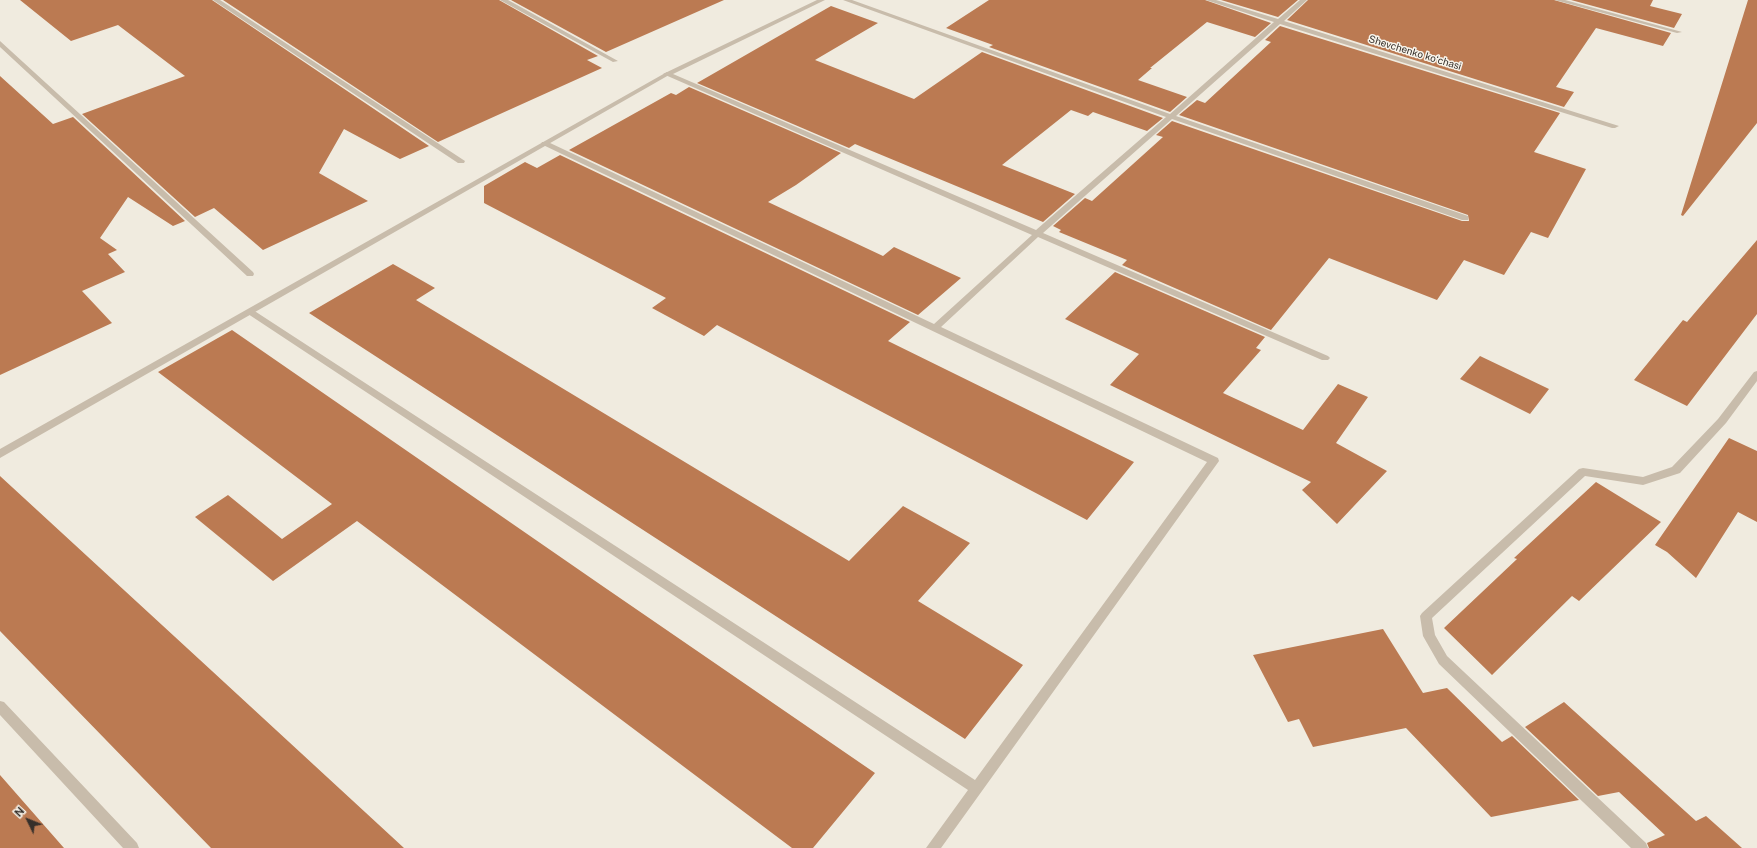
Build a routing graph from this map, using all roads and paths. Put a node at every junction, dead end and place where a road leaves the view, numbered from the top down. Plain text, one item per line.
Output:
1 (216, 0) edge
2 (503, 0) edge
3 (822, 0) edge
4 (846, 0) edge
5 (1209, 0) edge
6 (1304, 0) edge
7 (1558, 0) edge
8 (1279, 21) junction
9 (1679, 32) dead end
10 (0, 42) edge
11 (616, 61) dead end
12 (667, 74) junction
13 (1170, 116) junction
14 (1615, 126) dead end
15 (545, 144) junction
16 (461, 161) dead end
17 (1465, 218) dead end
18 (1037, 234) junction
19 (250, 274) dead end
20 (250, 312) junction
21 (936, 328) junction
22 (1325, 358) dead end
23 (1757, 374) edge
24 (0, 454) edge
25 (0, 706) edge
26 (976, 788) junction
27 (132, 848) edge
28 (933, 848) edge
29 (1641, 848) edge

1 - 16 street
2 - 11 street
3 - 12 street
4 - 13 street
5 - 8 street, Shevchenko koʻchasi
6 - 8 street
7 - 9 street
8 - 13 street
8 - 14 street, Shevchenko koʻchasi
10 - 19 street
12 - 15 street
12 - 18 street
13 - 17 street
13 - 18 street
15 - 20 street
15 - 21 street
18 - 21 street
18 - 22 street
20 - 24 street
20 - 26 street
21 - 26 street
23 - 29 street
25 - 27 street
26 - 28 street

